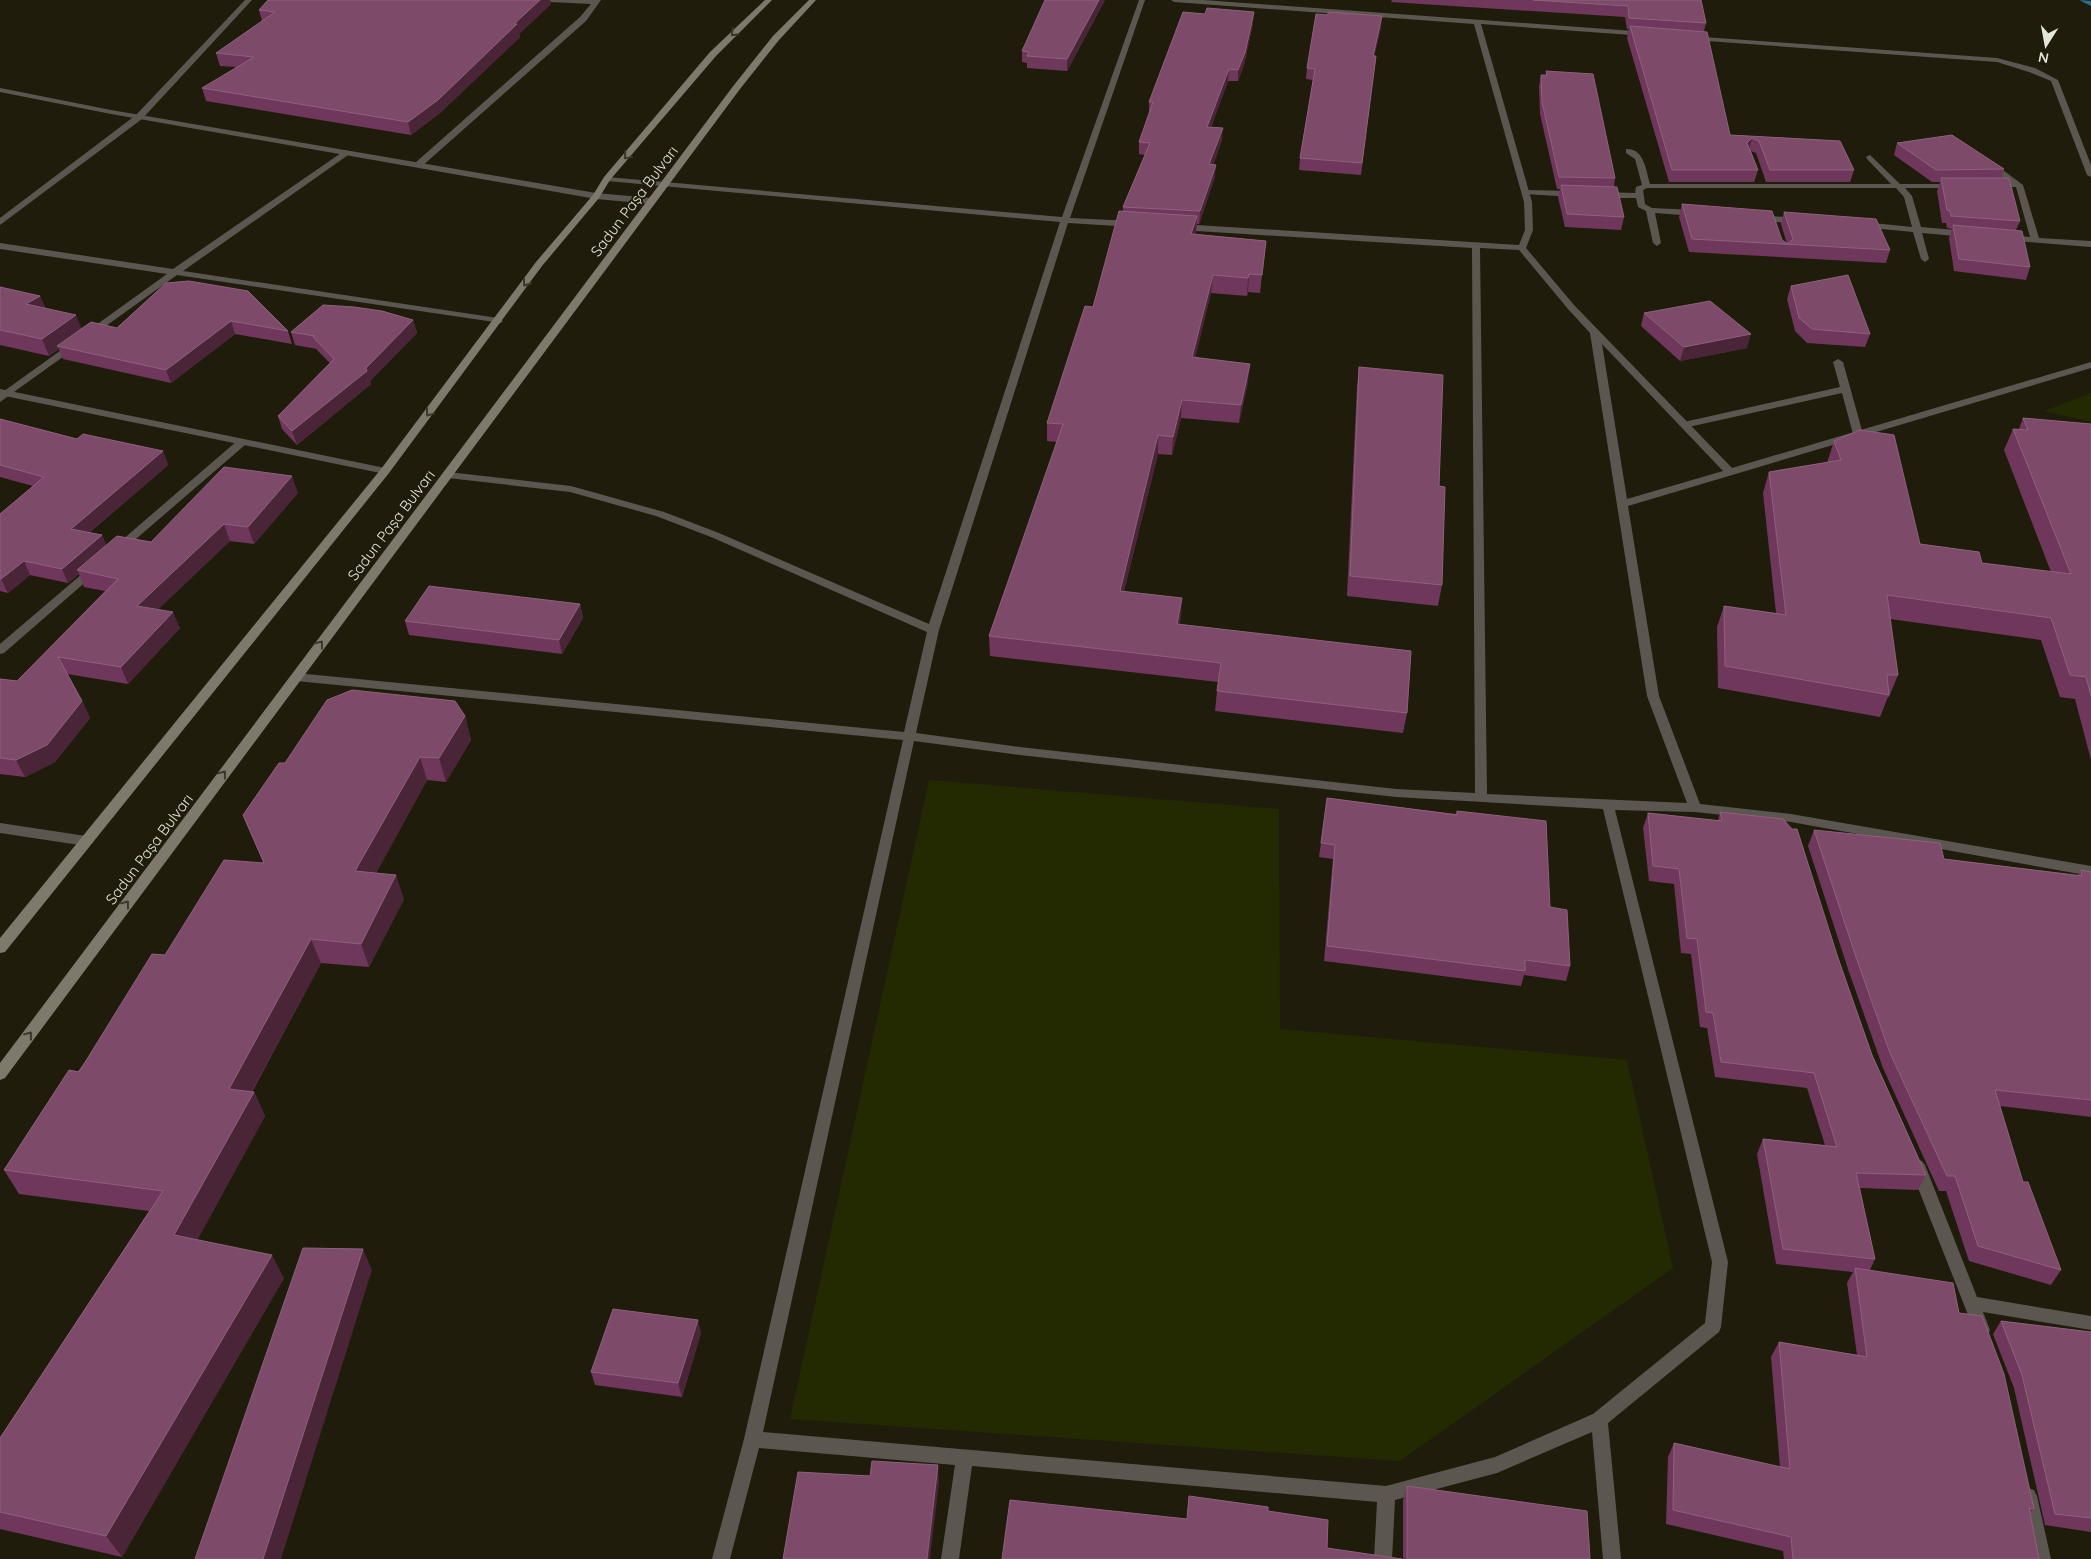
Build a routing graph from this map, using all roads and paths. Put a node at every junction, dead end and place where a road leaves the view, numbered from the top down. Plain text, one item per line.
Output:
1 (248, 0) edge
2 (551, 0) edge
3 (769, 0) edge
4 (813, 0) edge
5 (1142, 0) edge
6 (1174, 0) edge
7 (598, 1) edge
8 (1476, 23) junction
9 (1651, 35) edge
10 (1681, 37) edge
11 (0, 90) edge
12 (139, 117) junction
13 (1629, 151) dead end
14 (347, 153) junction
15 (1870, 157) dead end
16 (1978, 157) edge
17 (418, 165) junction
18 (2091, 175) edge
19 (607, 179) junction
20 (665, 184) junction
21 (2019, 185) junction
22 (1646, 186) junction
23 (1963, 186) edge
24 (1982, 186) edge
25 (1899, 187) junction
26 (1525, 192) junction
27 (1582, 194) edge
28 (1592, 194) edge
29 (596, 196) junction
30 (1640, 196) junction
31 (652, 201) junction
32 (1650, 210) junction
33 (1707, 214) edge
34 (1745, 217) edge
35 (1065, 220) junction
36 (0, 222) edge
37 (1812, 222) edge
38 (1850, 224) edge
39 (1143, 225) edge
40 (1172, 226) edge
41 (1917, 230) junction
42 (1976, 235) edge
43 (1996, 237) edge
44 (2036, 241) junction
45 (1657, 243) dead end
46 (2091, 244) edge
47 (1476, 245) junction
48 (0, 246) edge
49 (1522, 248) junction
50 (1925, 259) dead end
51 (174, 273) junction
52 (498, 321) junction
53 (1595, 332) junction
54 (1838, 362) dead end
55 (2091, 364) edge
56 (1846, 389) junction
57 (2, 395) edge
58 (1684, 425) junction
59 (1858, 434) junction
60 (241, 443) junction
61 (385, 471) junction
62 (1730, 472) junction
63 (448, 475) junction
64 (1623, 504) junction
65 (933, 630) junction
66 (0, 650) edge
67 (296, 677) junction
68 (908, 736) junction
69 (1481, 798) junction
70 (1608, 805) junction
71 (1695, 808) junction
72 (1791, 818) junction
73 (0, 828) edge
74 (1797, 836) edge
75 (86, 840) junction
76 (2091, 871) edge
77 (0, 948) edge
78 (0, 1074) edge
79 (1910, 1151) edge
80 (1972, 1303) junction
81 (2091, 1323) edge
82 (1988, 1346) edge
83 (1599, 1420) junction
84 (753, 1439) junction
85 (966, 1457) junction
86 (2025, 1483) edge
87 (1386, 1494) junction
88 (721, 1559) edge
89 (950, 1559) edge
90 (1383, 1559) edge
91 (1612, 1559) edge
92 (2042, 1559) edge

1 - 12 street
2 - 7 street
3 -> 19 main road, Sadun Paşa Bulvarı
4 - 20 main road, Sadun Paşa Bulvarı
5 - 35 street
6 - 8 street
7 - 17 street
8 - 9 street
8 - 26 street
10 - 18 street
11 - 12 street
12 - 14 street
12 - 36 street
13 - 22 street
14 - 17 street
14 - 51 street
15 - 25 street
16 - 21 street
17 - 29 street
19 - 20 street
19 - 29 main road, Sadun Paşa Bulvarı
20 - 31 main road, Sadun Paşa Bulvarı
20 - 35 street
21 - 24 street
21 - 44 street
22 - 25 street
22 - 30 street
23 - 25 street
25 - 41 street
26 - 27 street
26 - 49 street
28 - 30 street
29 - 31 street
29 -> 52 main road, Sadun Paşa Bulvarı
30 - 32 street
31 - 63 main road, Sadun Paşa Bulvarı
32 - 33 street
32 - 45 street
34 - 37 street
35 - 39 street
35 - 65 street
38 - 41 street
40 - 47 street
41 - 42 street
41 - 50 street
43 - 44 street
44 - 46 street
47 - 49 street
47 - 69 street
48 - 51 street
49 - 53 street
51 - 52 street
51 - 57 street
52 -> 61 main road, Sadun Paşa Bulvarı
53 - 58 street
53 - 64 street
54 - 56 street
55 - 59 street
56 - 58 street
56 - 59 street
57 - 60 street
58 - 62 street
59 - 62 street
60 - 61 street
60 - 66 street
61 - 75 main road, Sadun Paşa Bulvarı
62 - 64 street
63 - 65 street
67 -> 63 main road, Sadun Paşa Bulvarı
64 - 71 street
65 - 68 street
67 - 68 street
78 -> 67 main road, Sadun Paşa Bulvarı
68 - 69 street
68 - 84 street
69 - 70 street
70 - 71 street
70 - 83 street
71 - 72 street
72 - 74 street
72 - 76 street
73 - 75 street
75 - 77 main road, Sadun Paşa Bulvarı
79 - 80 street
80 - 81 street
80 - 82 street
83 - 87 street
83 - 91 street
84 - 85 street
84 - 88 street
85 - 87 street
85 - 89 street
86 - 92 street
87 - 90 street

